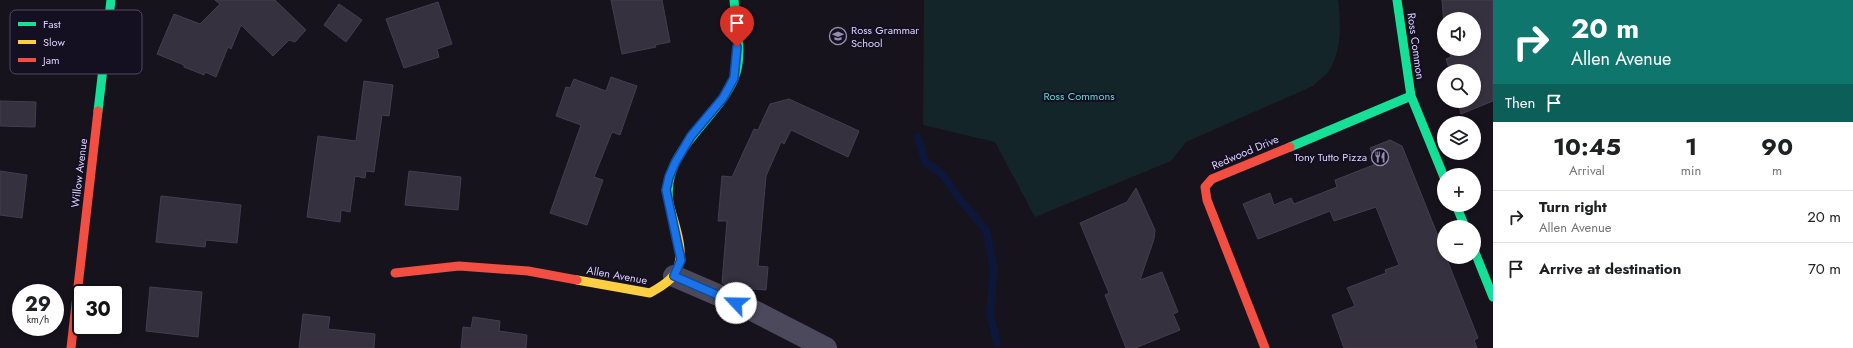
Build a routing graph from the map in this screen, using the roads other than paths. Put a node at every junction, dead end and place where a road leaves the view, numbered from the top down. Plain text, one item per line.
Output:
1 (111, 0) edge
2 (734, 0) edge
3 (1397, 0) edge
4 (110, 10) edge
5 (102, 74) edge
6 (1411, 96) junction
7 (1441, 168) edge
8 (1480, 264) edge
9 (395, 273) dead end
10 (674, 276) junction
11 (1493, 297) edge
12 (71, 348) edge
13 (826, 348) edge
14 (1265, 348) edge

1 - 4 street, Willow Avenue
2 - 10 street
3 - 6 street, Ross Common
5 - 12 street, Willow Avenue
6 - 7 street, Ross Common
6 - 14 street, Redwood Drive
8 - 11 street
9 - 10 street, Allen Avenue
10 - 13 street

